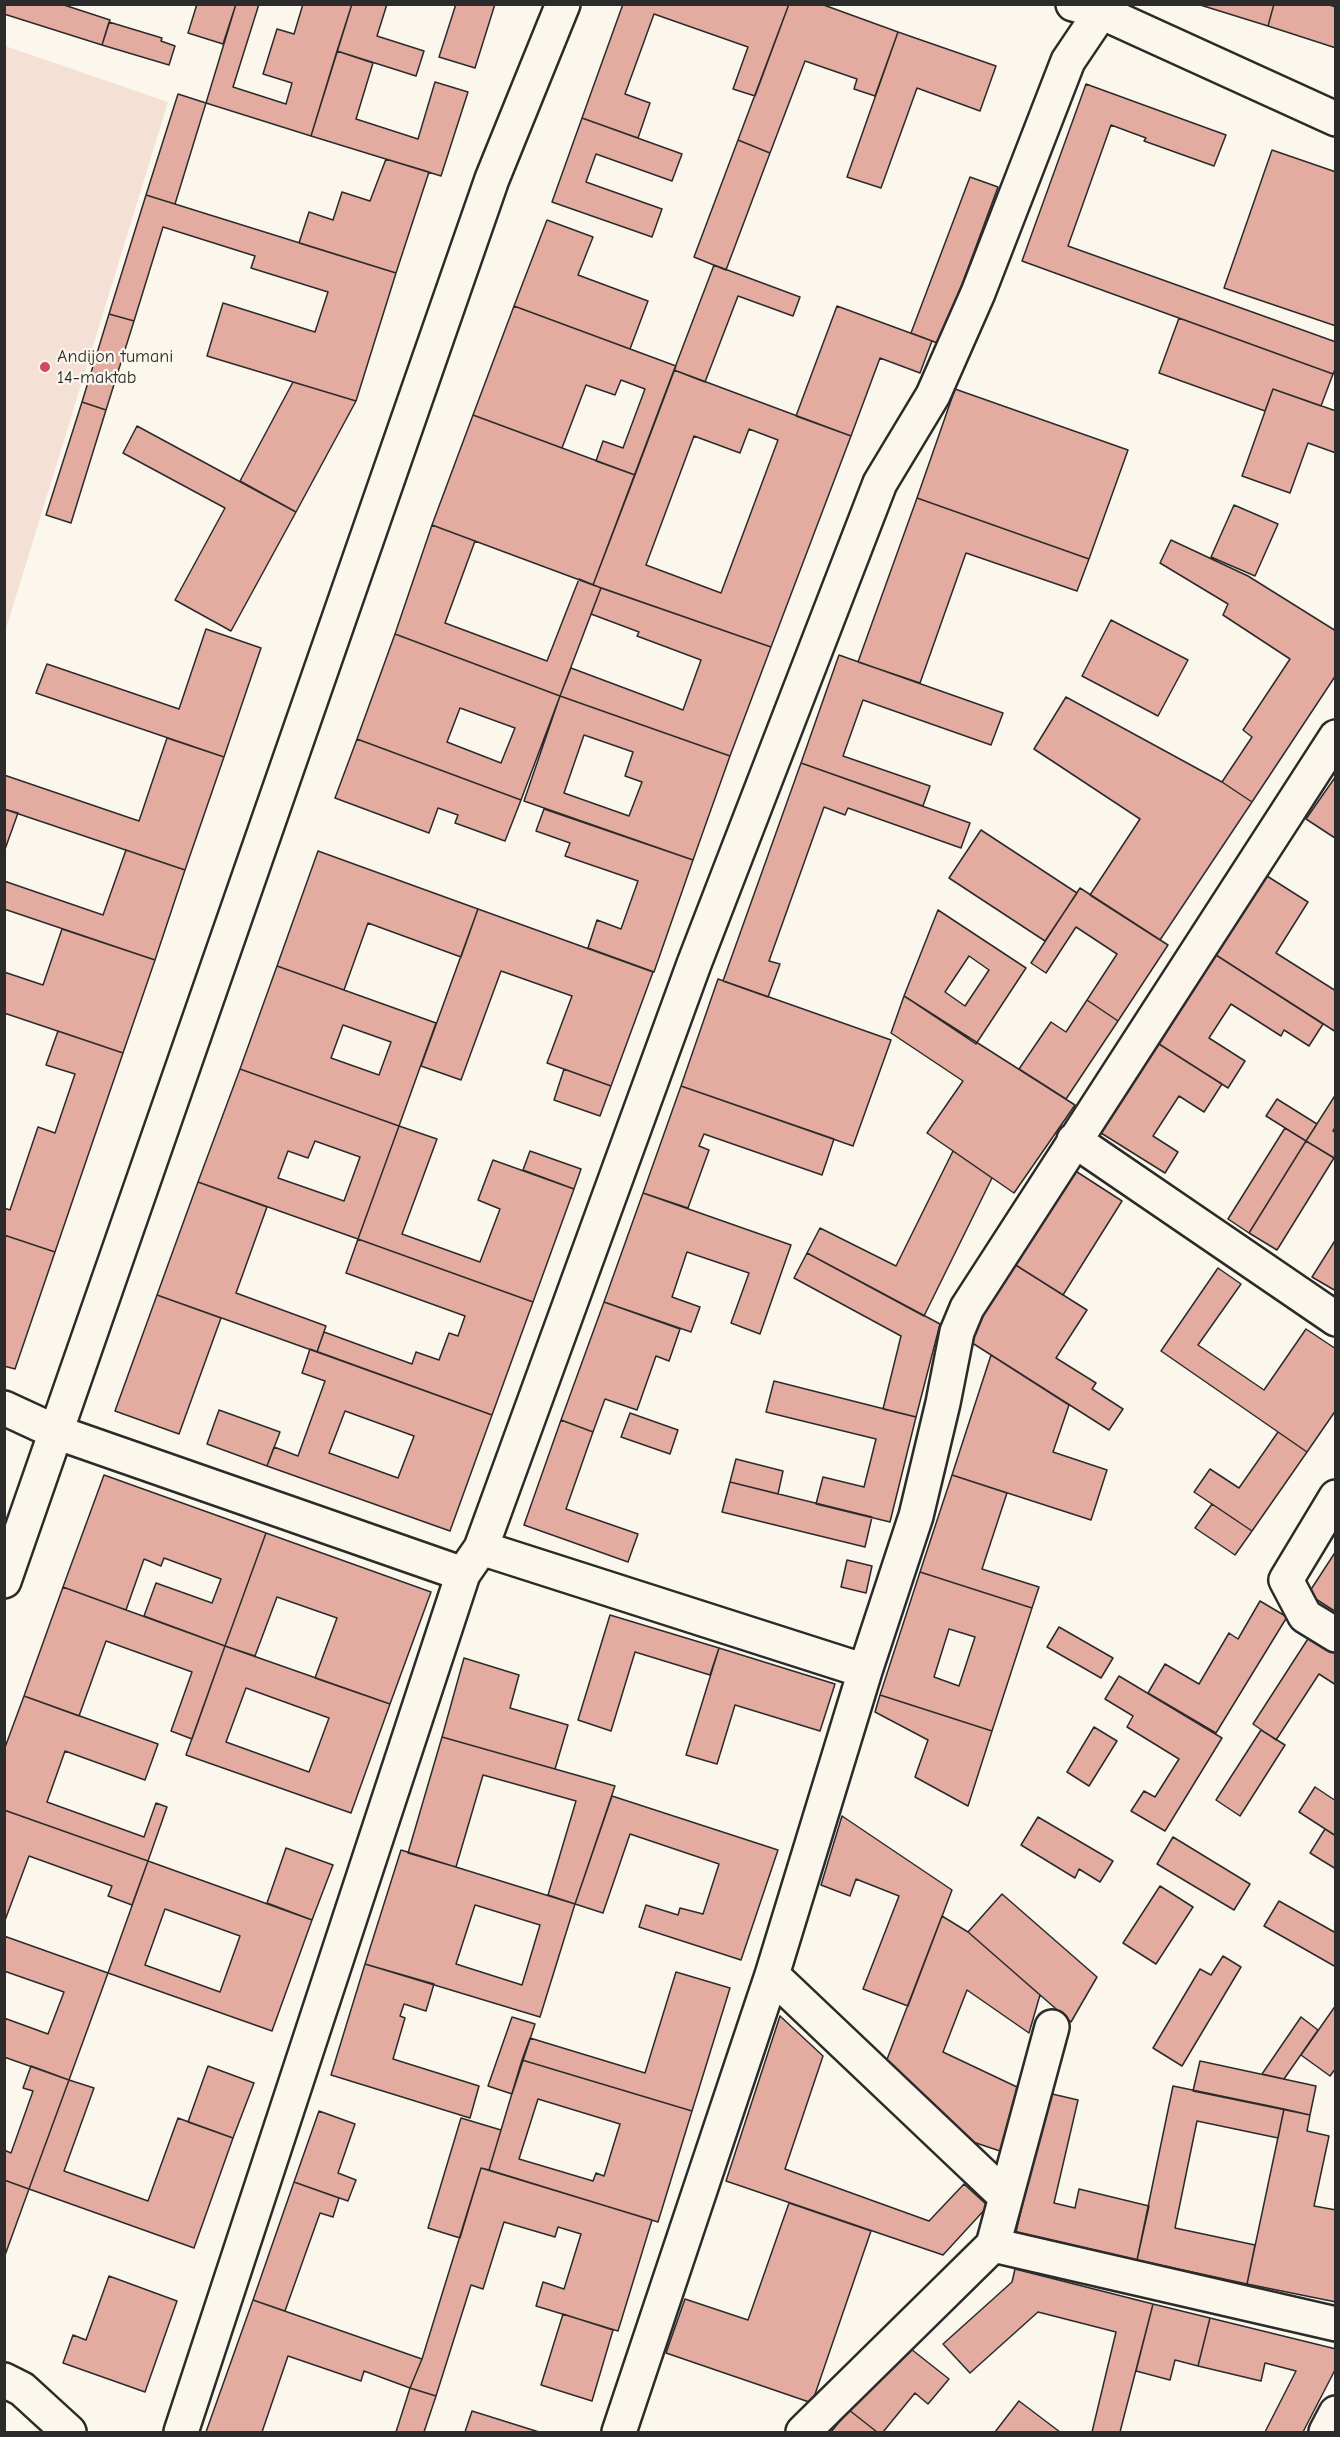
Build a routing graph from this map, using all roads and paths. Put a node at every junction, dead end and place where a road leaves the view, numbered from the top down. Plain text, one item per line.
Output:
1 (563, 4) edge
2 (1093, 7) edge
3 (1335, 119) edge
4 (1335, 736) edge
5 (1074, 1140) junction
6 (1335, 1318) edge
7 (4, 1408) edge
8 (56, 1432) junction
9 (1335, 1497) edge
10 (472, 1561) junction
11 (4, 1581) edge
12 (1335, 1635) edge
13 (865, 1671) junction
14 (772, 1975) junction
15 (1052, 2027) dead end
16 (1005, 2196) junction
17 (993, 2245) junction
18 (1335, 2324) edge
19 (4, 2380) edge
20 (1335, 2413) edge
21 (61, 2430) edge
22 (181, 2433) edge
23 (619, 2433) edge
24 (803, 2433) edge
25 (1326, 2433) edge

1 - 8 street
2 - 3 street
2 - 10 street
4 - 5 street
5 - 6 street
5 - 13 street
7 - 8 street
8 - 10 street
8 - 11 street
9 - 12 street
10 - 13 street
10 - 22 street
13 - 14 street
14 - 16 street
14 - 23 street
15 - 16 street
16 - 17 street
17 - 18 street
17 - 24 street
19 - 21 street
20 - 25 street

